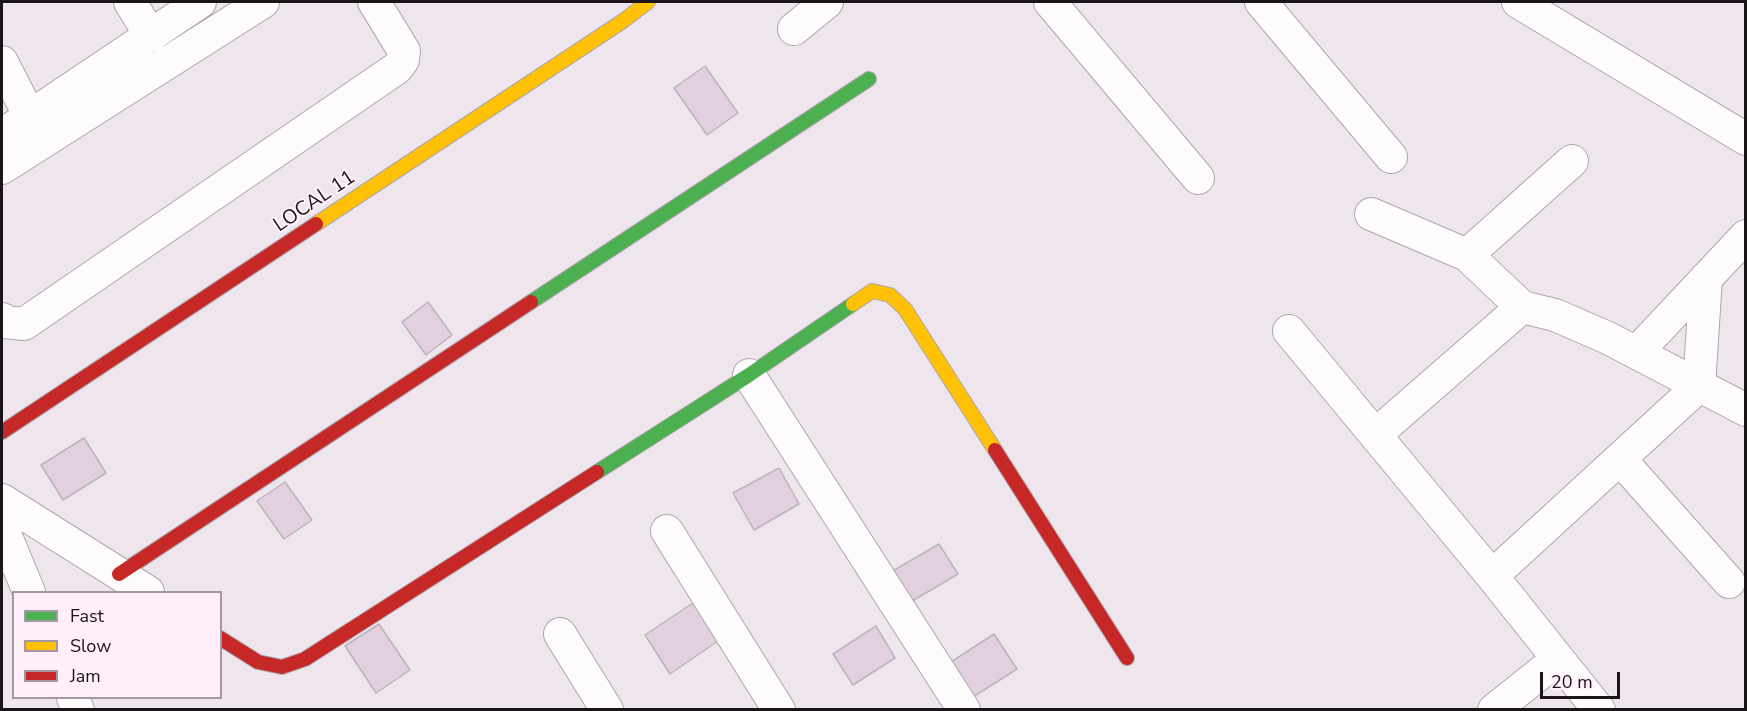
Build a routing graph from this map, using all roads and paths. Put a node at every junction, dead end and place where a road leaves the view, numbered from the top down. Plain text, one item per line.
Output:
1 (130, 2) edge
2 (200, 2) edge
3 (264, 2) edge
4 (374, 2) edge
5 (648, 2) edge
6 (827, 2) edge
7 (1050, 2) edge
8 (1261, 2) edge
9 (1518, 2) edge
10 (794, 29) dead end
11 (151, 36) junction
12 (2, 62) edge
13 (868, 79) dead end
14 (30, 117) junction
15 (2, 135) edge
16 (1746, 139) edge
17 (1391, 157) dead end
18 (1572, 161) dead end
19 (2, 168) edge
20 (1198, 178) dead end
21 (1371, 214) dead end
22 (1746, 236) edge
23 (1467, 255) junction
24 (1706, 278) junction
25 (1522, 307) junction
26 (2, 319) edge
27 (1289, 332) dead end
28 (1637, 352) junction
29 (749, 375) junction
30 (1699, 386) junction
31 (1746, 410) edge
32 (2, 432) edge
33 (1375, 435) junction
34 (1620, 459) junction
35 (2, 500) edge
36 (2, 527) edge
37 (667, 531) dead end
38 (119, 574) junction
39 (1492, 576) junction
40 (1740, 585) edge
41 (29, 591) edge
42 (146, 591) edge
43 (561, 634) dead end
44 (222, 639) edge
45 (1127, 658) dead end
46 (1558, 659) junction
47 (607, 710) edge
48 (779, 710) edge
49 (964, 710) edge
50 (1494, 710) edge
51 (1599, 710) edge

1 - 11 street
2 - 11 street
3 - 19 street
4 - 26 street
5 - 32 street, LOCAL 11
6 - 10 street
7 - 20 street
8 - 17 street
9 - 16 street
11 - 14 street
12 - 14 street
13 - 38 street
14 - 15 street
18 - 23 street
21 - 23 street
22 - 24 street
23 - 25 street
24 - 28 street
24 - 30 street
25 - 28 street
25 - 33 street
27 - 33 street
28 - 30 street
29 - 44 street
29 - 45 street
29 - 49 street
30 - 31 street
30 - 34 street
33 - 39 street
34 - 39 street
34 - 40 street
35 - 38 street
36 - 41 street
37 - 48 street
38 - 42 street
39 - 46 street
43 - 47 street
46 - 50 street
46 - 51 street

